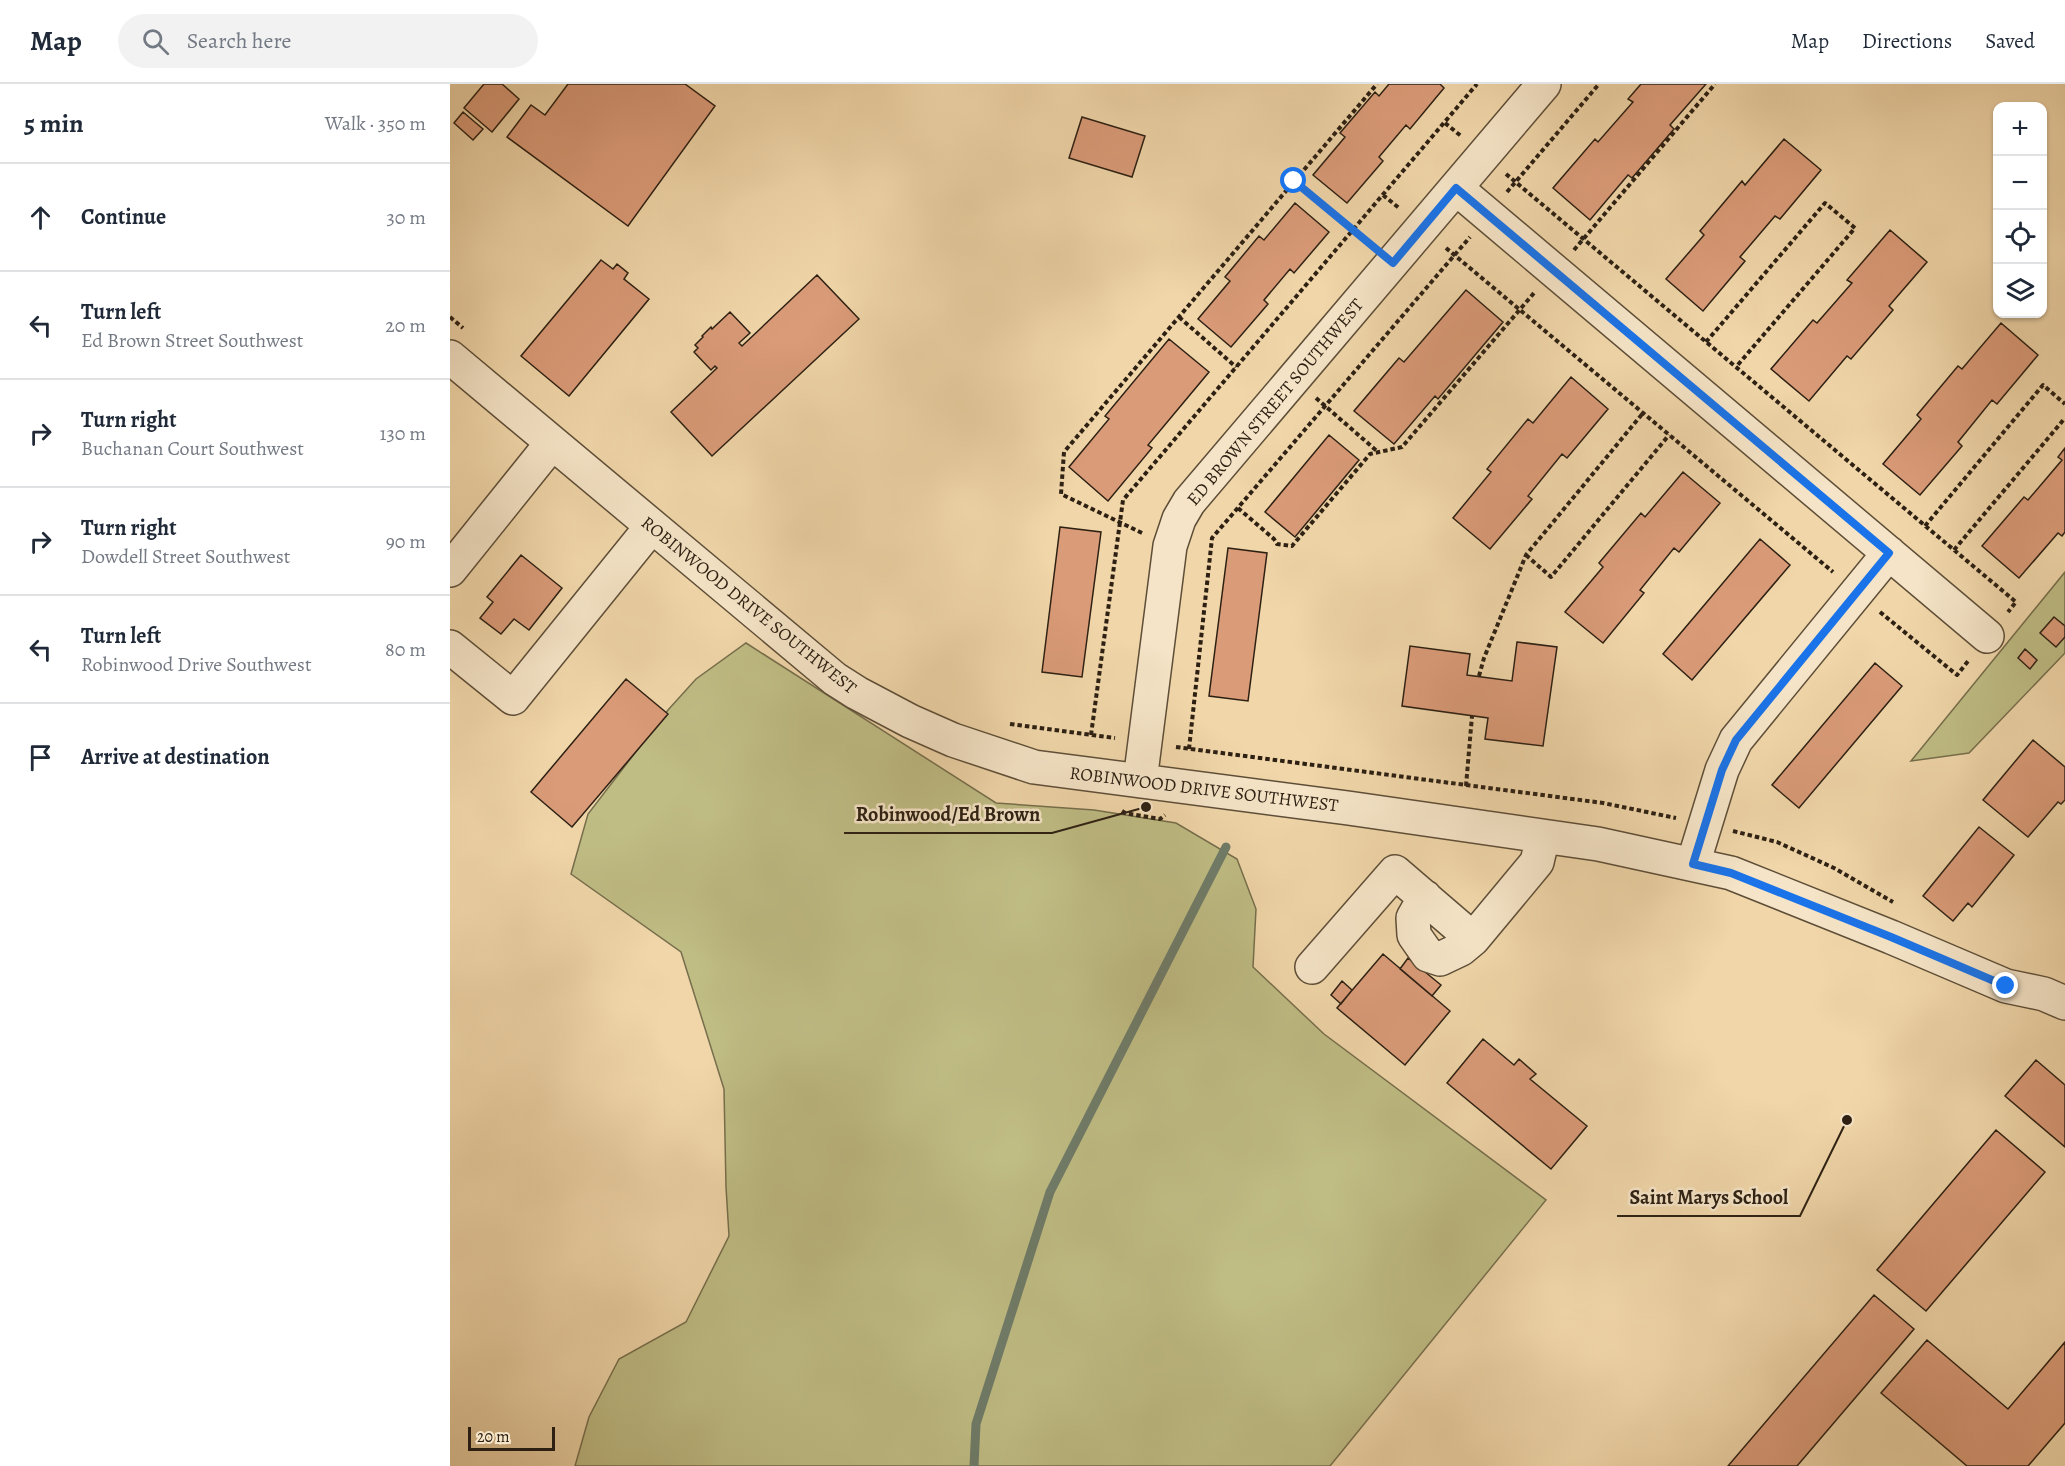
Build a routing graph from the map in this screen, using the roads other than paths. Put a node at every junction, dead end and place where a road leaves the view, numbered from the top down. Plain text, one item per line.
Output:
1 (1544, 84) edge
2 (1456, 188) junction
3 (458, 360) edge
4 (552, 443) junction
5 (652, 526) junction
6 (1889, 553) junction
7 (450, 570) edge
8 (1987, 636) dead end
9 (450, 647) edge
10 (1140, 781) junction
11 (1543, 836) junction
12 (1693, 864) junction
13 (1312, 967) dead end
14 (2065, 1003) edge

1 - 2 street, ED BROWN STREET SOUTHWEST
2 - 6 street
2 - 10 street, ED BROWN STREET SOUTHWEST
3 - 4 street, ROBINWOOD DRIVE SOUTHWEST
4 - 5 street, ROBINWOOD DRIVE SOUTHWEST
4 - 7 street
5 - 9 street
5 - 10 street, ROBINWOOD DRIVE SOUTHWEST
6 - 8 street
6 - 12 street
10 - 11 street, ROBINWOOD DRIVE SOUTHWEST
11 - 12 street, ROBINWOOD DRIVE SOUTHWEST
11 - 13 street
12 - 14 street, ROBINWOOD DRIVE SOUTHWEST

